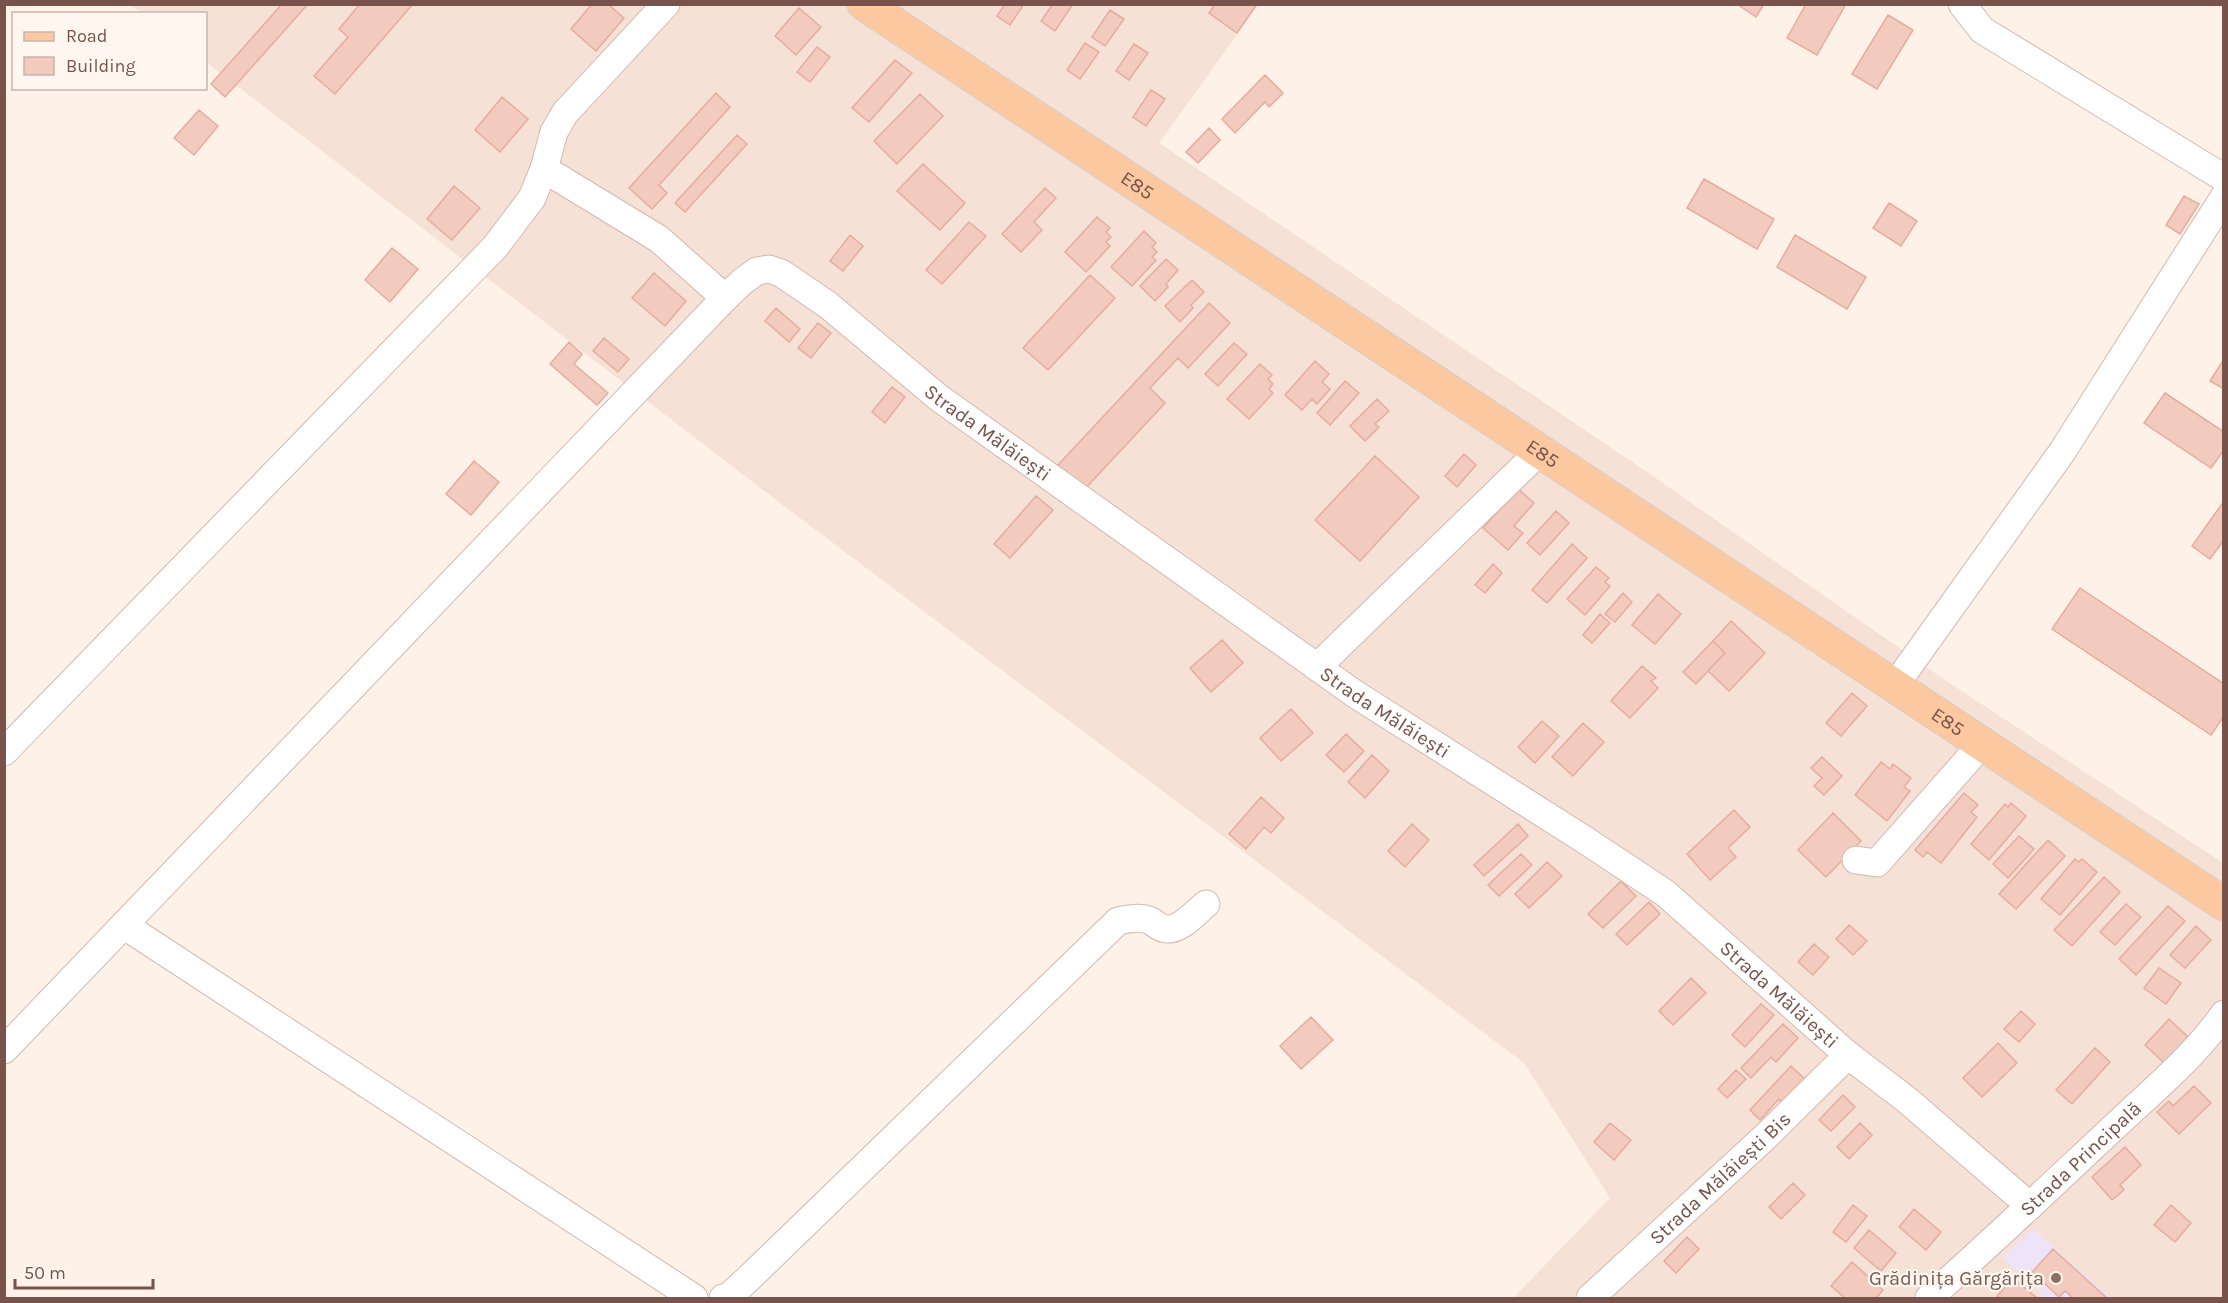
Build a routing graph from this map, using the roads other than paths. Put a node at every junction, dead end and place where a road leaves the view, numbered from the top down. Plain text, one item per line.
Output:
1 (666, 4) edge
2 (864, 4) edge
3 (901, 4) edge
4 (1942, 4) edge
5 (1962, 4) edge
6 (1982, 30) junction
7 (544, 169) junction
8 (2223, 177) edge
9 (2223, 197) edge
10 (725, 298) junction
11 (1539, 450) junction
12 (1317, 667) junction
13 (1906, 670) junction
14 (1982, 744) junction
15 (4, 752) edge
16 (1856, 860) dead end
17 (2223, 879) edge
18 (1206, 904) dead end
19 (2223, 904) edge
20 (125, 926) junction
21 (2223, 1014) edge
22 (4, 1050) edge
23 (1848, 1055) junction
24 (2030, 1206) junction
25 (694, 1299) edge
26 (723, 1299) edge
27 (1590, 1299) edge
28 (1929, 1299) edge

1 - 7 street
2 - 11 main road, E85
3 - 13 main road, E85
4 - 6 street
5 - 6 street
6 - 8 street
7 - 10 street
7 - 15 street
9 - 13 street
10 - 12 street, Strada Mălăiești
10 - 20 street, Strada Mălăiești
11 - 12 street
11 - 14 main road, E85
12 - 23 street, Strada Mălăiești
13 - 17 main road, E85
14 - 16 street
14 - 19 main road, E85
18 - 26 street
20 - 22 street, Strada Mălăiești
20 - 25 street
21 - 24 street, Strada Principală
23 - 24 street, Strada Mălăiești
23 - 27 street, Strada Mălăiești Bis
24 - 28 street, Strada Principală

